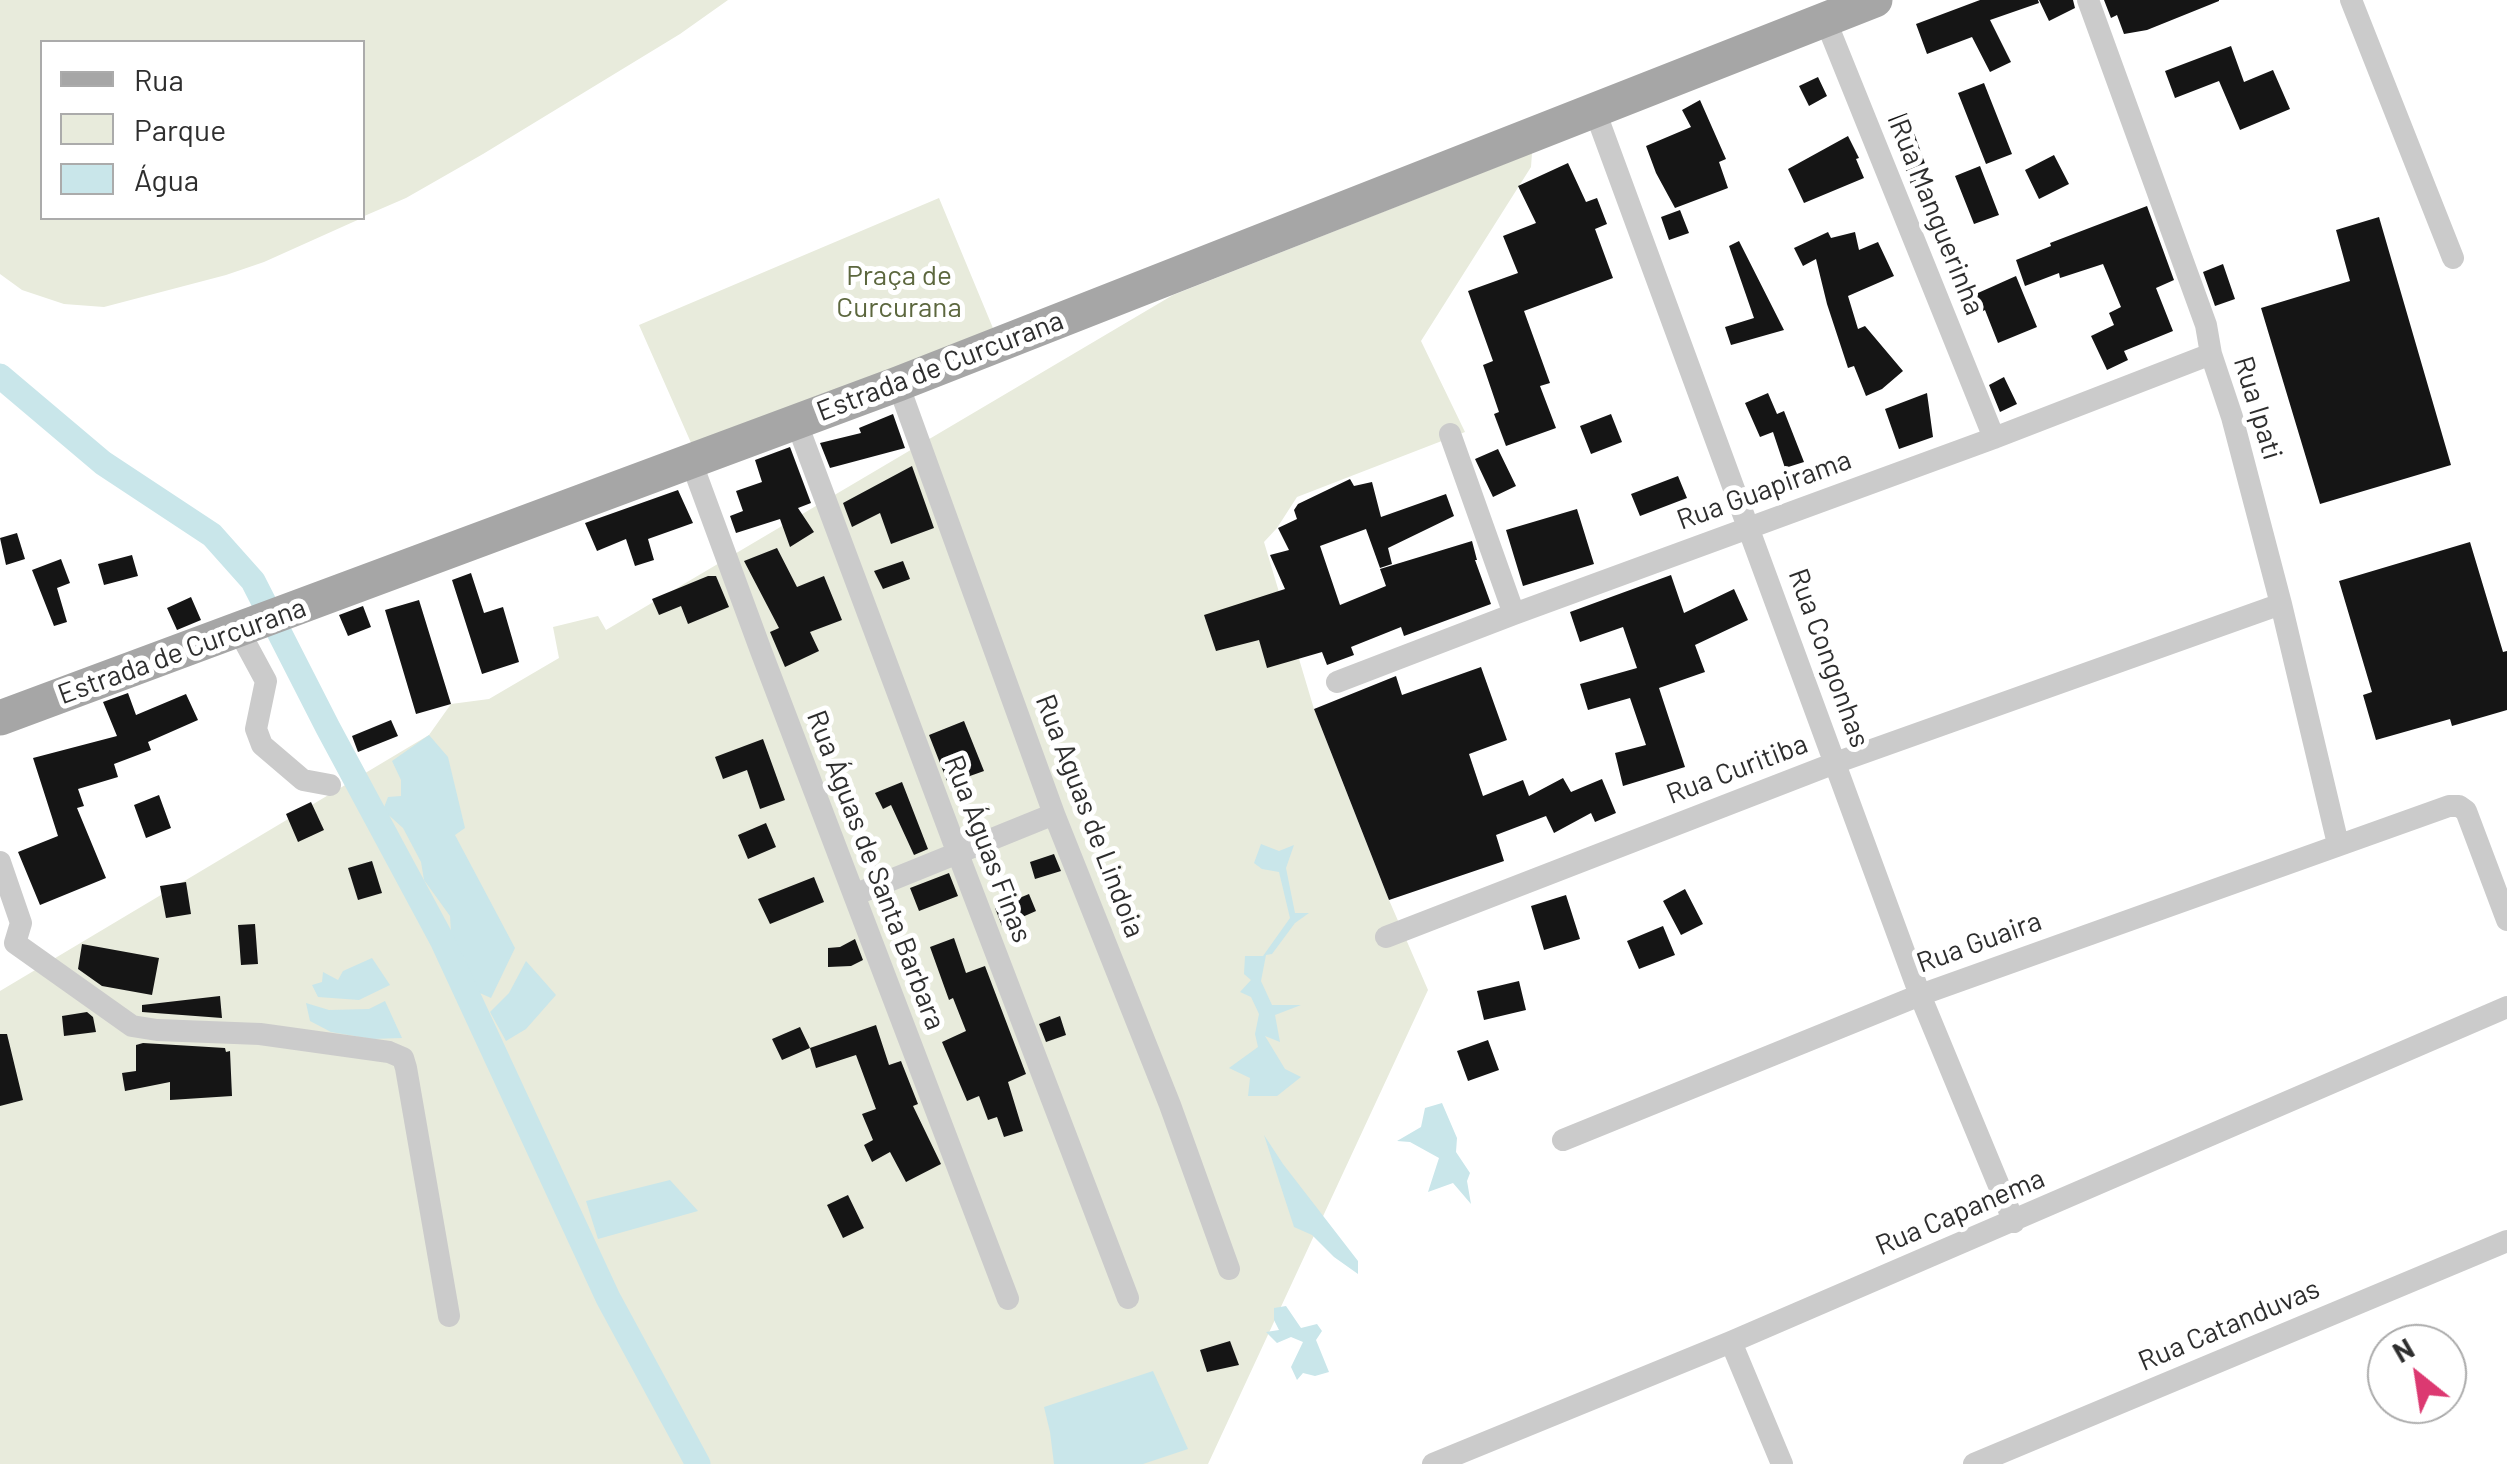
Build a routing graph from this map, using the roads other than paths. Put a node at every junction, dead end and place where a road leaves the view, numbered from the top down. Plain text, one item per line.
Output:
1 (1875, 0) edge
2 (2088, 0) edge
3 (2351, 0) edge
4 (1825, 19) junction
5 (1595, 111) junction
6 (2454, 258) dead end
7 (2211, 354) junction
8 (898, 384) junction
9 (796, 421) junction
10 (1450, 434) dead end
11 (1994, 438) junction
12 (691, 460) junction
13 (1750, 528) junction
14 (2281, 604) junction
15 (1514, 614) junction
16 (246, 628) junction
17 (1337, 682) dead end
18 (0, 718) edge
19 (1834, 763) junction
20 (330, 786) dead end
21 (1054, 814) junction
22 (2338, 844) junction
23 (958, 854) junction
24 (0, 862) edge
25 (854, 895) junction
26 (2507, 920) edge
27 (1386, 937) dead end
28 (7, 950) edge
29 (1920, 995) junction
30 (2507, 1007) edge
31 (1562, 1140) dead end
32 (2014, 1222) junction
33 (2507, 1241) edge
34 (1229, 1269) dead end
35 (1128, 1298) dead end
36 (1008, 1299) dead end
37 (450, 1316) dead end
38 (1732, 1342) junction
39 (1433, 1464) edge
40 (1782, 1464) edge
41 (1974, 1464) edge

1 - 4 main road, Estrada de Curcurana
2 - 7 street, Rua Ipati
3 - 6 street
4 - 5 main road, Estrada de Curcurana
4 - 11 street, Rua Manguerinha
5 - 8 main road, Estrada de Curcurana
5 - 13 street, Rua Congonhas
7 - 11 street, Rua Guapirama
7 - 14 street, Rua Ipati
8 - 9 main road, Estrada de Curcurana
8 - 21 street, Rua Aguas de Lindoia
9 - 12 main road, Estrada de Curcurana
9 - 23 street, Rua Águas Finas
10 - 15 street
11 - 13 street, Rua Guapirama
12 - 16 main road, Estrada de Curcurana
12 - 25 street, Rua Águas de Santa Barbara
13 - 15 street, Rua Guapirama
13 - 19 street, Rua Congonhas
14 - 19 street, Rua Curitiba
14 - 22 street, Rua Ipati
15 - 17 street, Rua Guapirama
16 - 18 main road, Estrada de Curcurana
16 - 20 street
19 - 27 street, Rua Curitiba
19 - 29 street, Rua Congonhas
21 - 23 street
21 - 34 street, Rua Aguas de Lindoia
22 - 26 street, Rua Guaira
22 - 29 street, Rua Guaira
23 - 25 street
23 - 35 street, Rua Águas Finas
24 - 28 street
25 - 36 street, Rua Águas de Santa Barbara
28 - 37 street
29 - 31 street, Rua Guaira
29 - 32 street, Rua Congonhas
30 - 32 street, Rua Capanema
32 - 38 street, Rua Capanema
33 - 41 street, Rua Catanduvas
38 - 39 street, Rua Capanema
38 - 40 street

